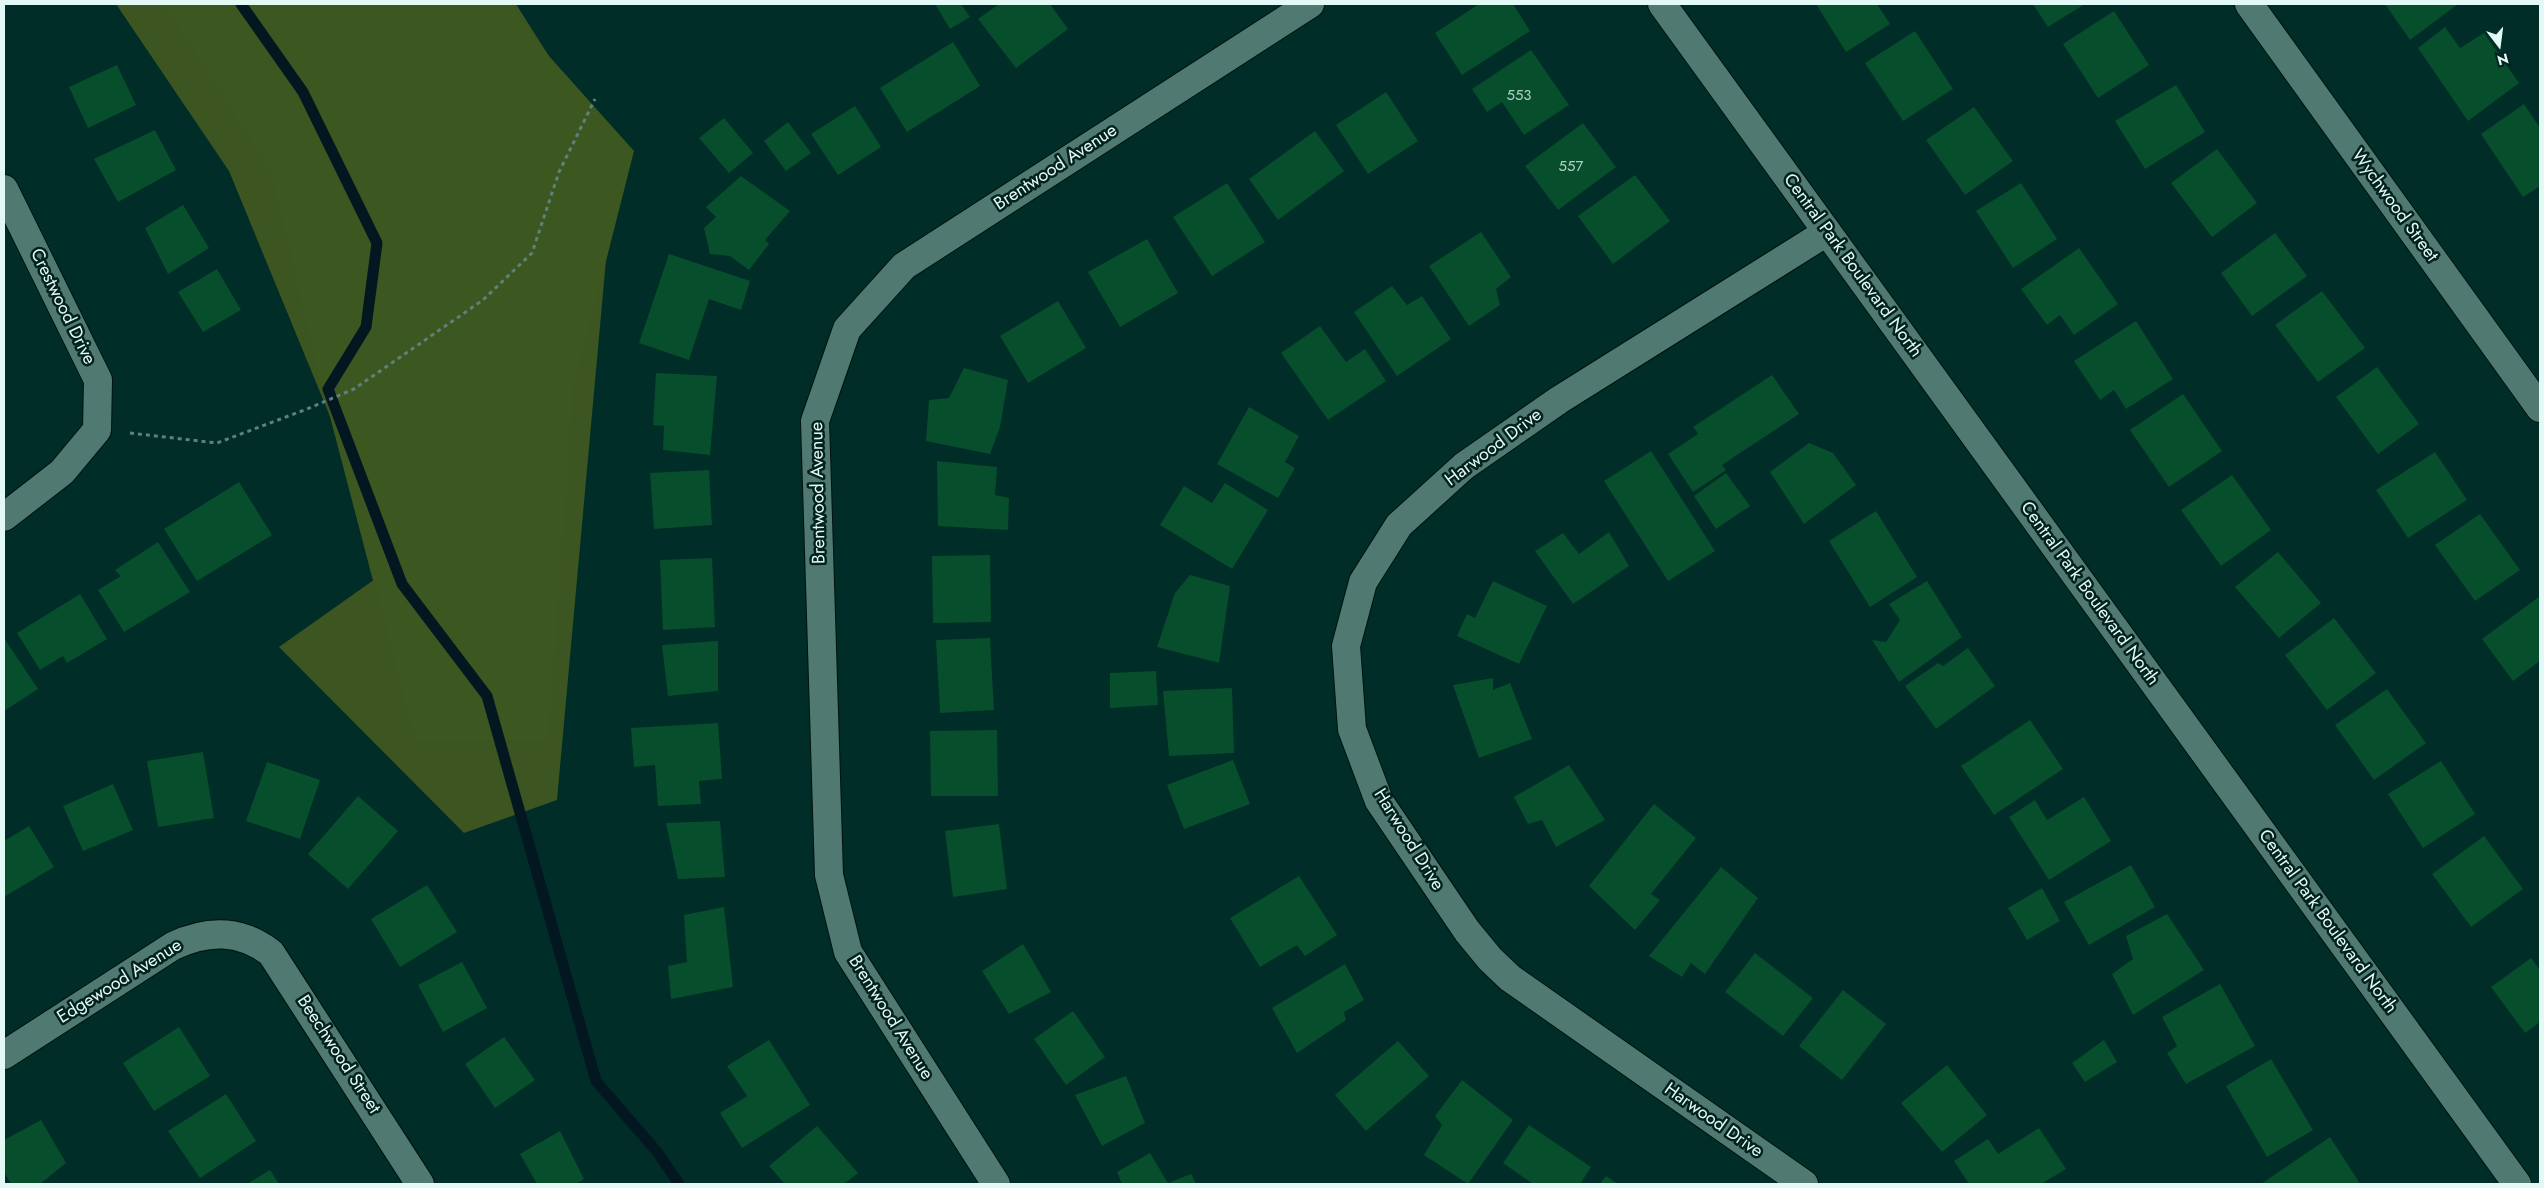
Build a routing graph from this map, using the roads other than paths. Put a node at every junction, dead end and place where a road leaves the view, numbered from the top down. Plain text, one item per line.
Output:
1 (1310, 4) edge
2 (1662, 4) edge
3 (2249, 4) edge
4 (4, 189) edge
5 (1827, 232) junction
6 (2540, 408) edge
7 (4, 517) edge
8 (244, 937) joint
9 (4, 1055) edge
10 (420, 1184) edge
11 (996, 1184) edge
12 (1804, 1184) edge
13 (2517, 1184) edge

1 - 11 street, Brentwood Avenue
2 - 5 street, Central Park Boulevard North
3 - 6 street, Wychwood Street
4 - 7 street, Crestwood Drive
5 - 12 street, Harwood Drive
5 - 13 street, Central Park Boulevard North
8 - 9 street, Edgewood Avenue
8 - 10 street, Beechwood Street

